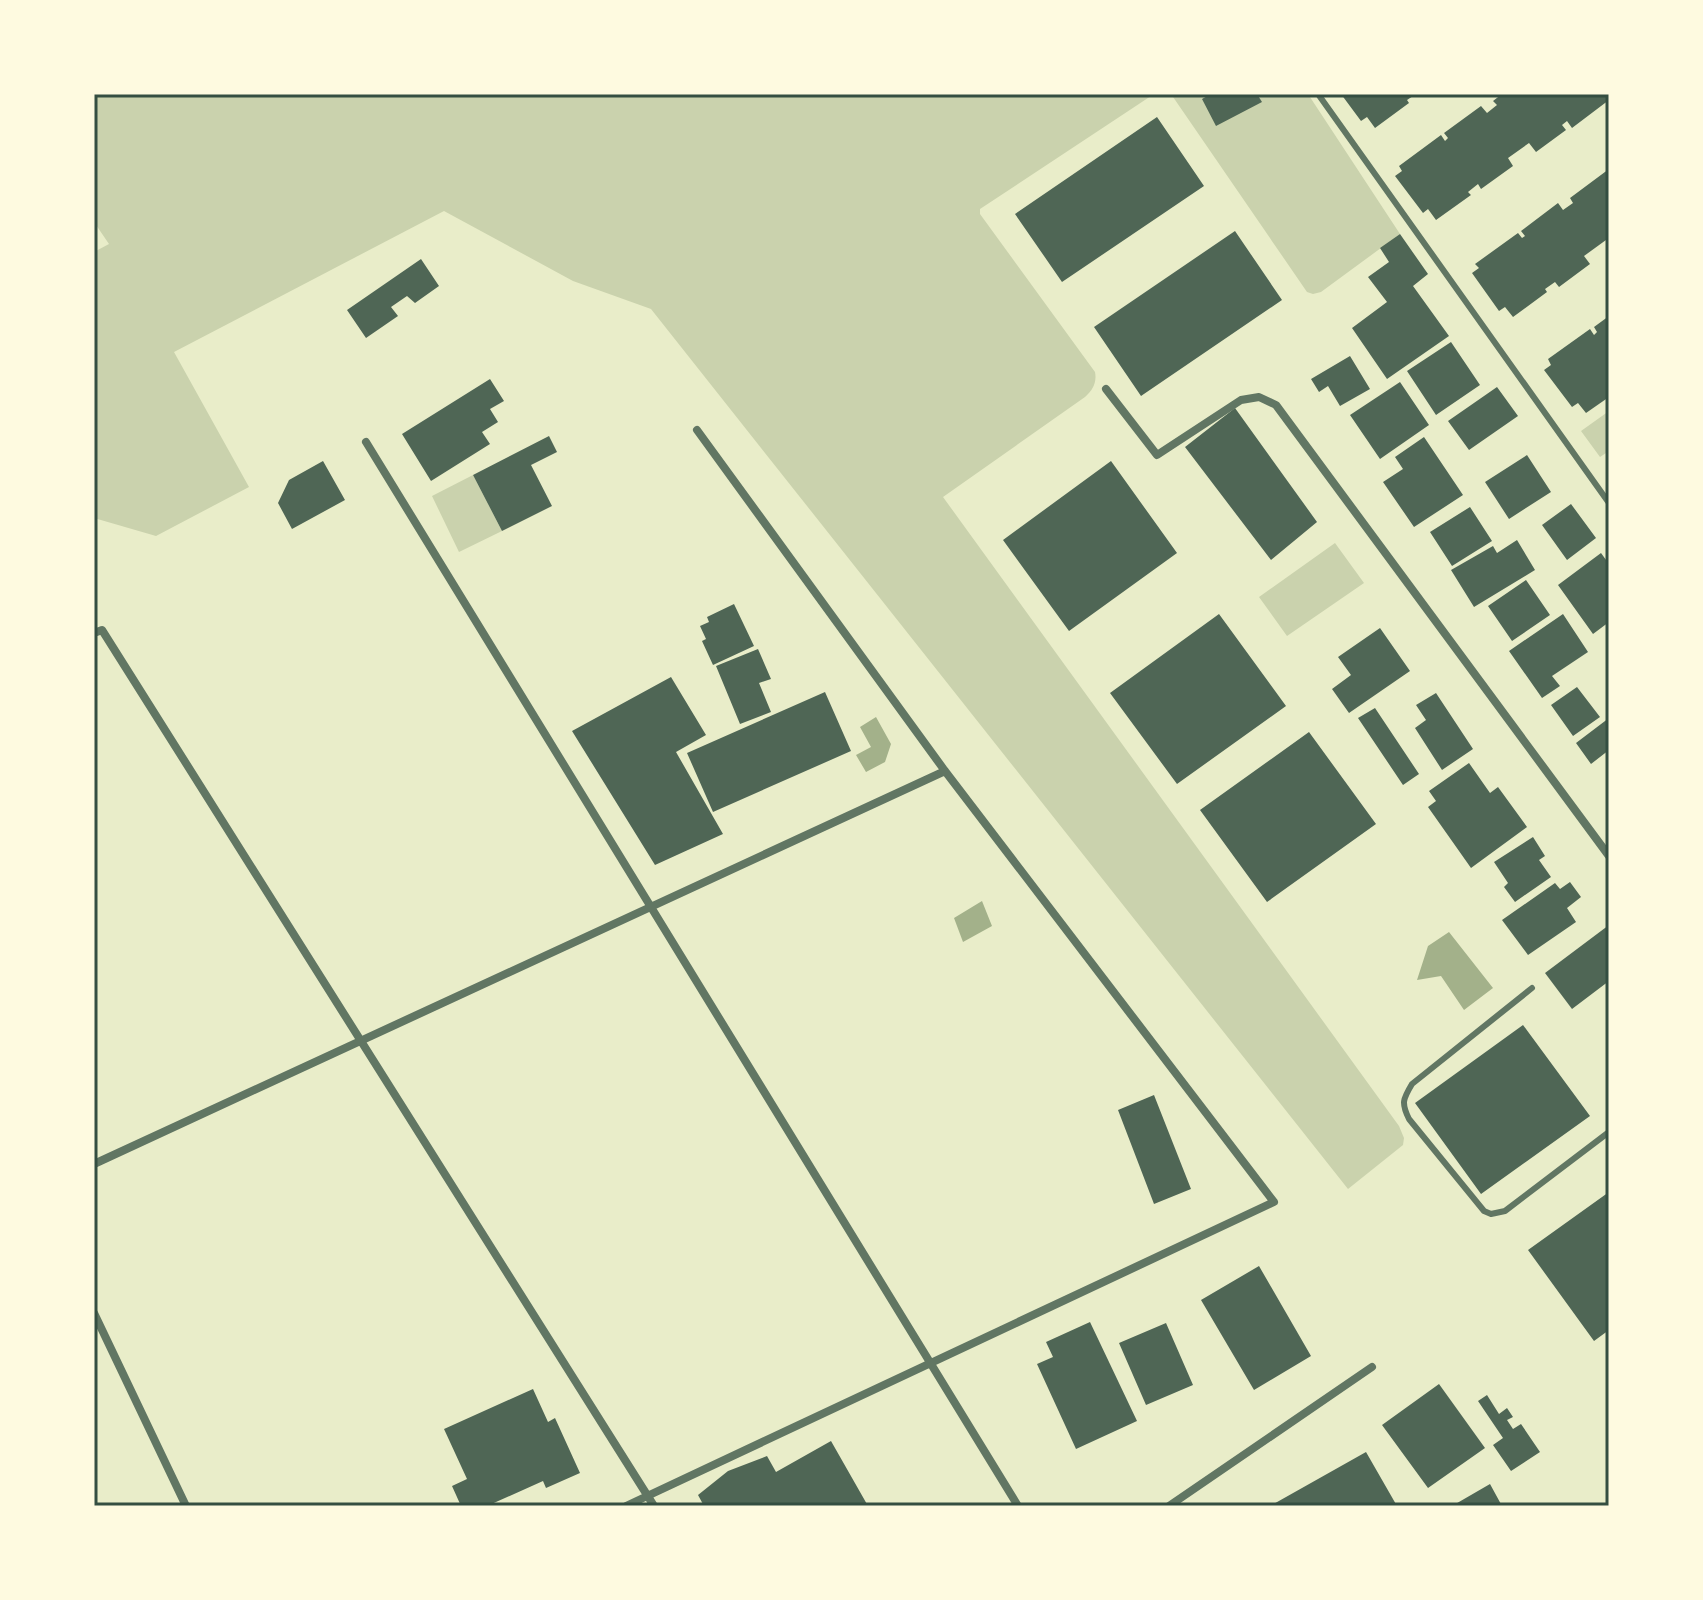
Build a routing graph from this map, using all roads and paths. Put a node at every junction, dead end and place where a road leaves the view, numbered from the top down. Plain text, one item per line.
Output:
1 (1318, 94) edge
2 (1106, 389) dead end
3 (697, 430) dead end
4 (366, 442) dead end
5 (1609, 503) edge
6 (94, 633) edge
7 (945, 771) junction
8 (1609, 856) edge
9 (651, 907) junction
10 (1532, 988) dead end
11 (361, 1040) junction
12 (1609, 1132) edge
13 (94, 1164) edge
14 (94, 1313) edge
15 (931, 1363) junction
16 (1372, 1367) dead end
17 (648, 1496) junction
18 (186, 1506) edge
19 (626, 1506) edge
20 (654, 1506) edge
21 (1018, 1506) edge
22 (1169, 1506) edge

1 - 5 lane
2 - 8 street
3 - 7 street
4 - 9 street
6 - 11 street
7 - 9 street
7 - 15 street
9 - 11 street
9 - 15 street
10 - 12 lane
11 - 13 street
11 - 17 street
14 - 18 street
15 - 17 street
15 - 21 street
16 - 22 street
17 - 19 street
17 - 20 street

